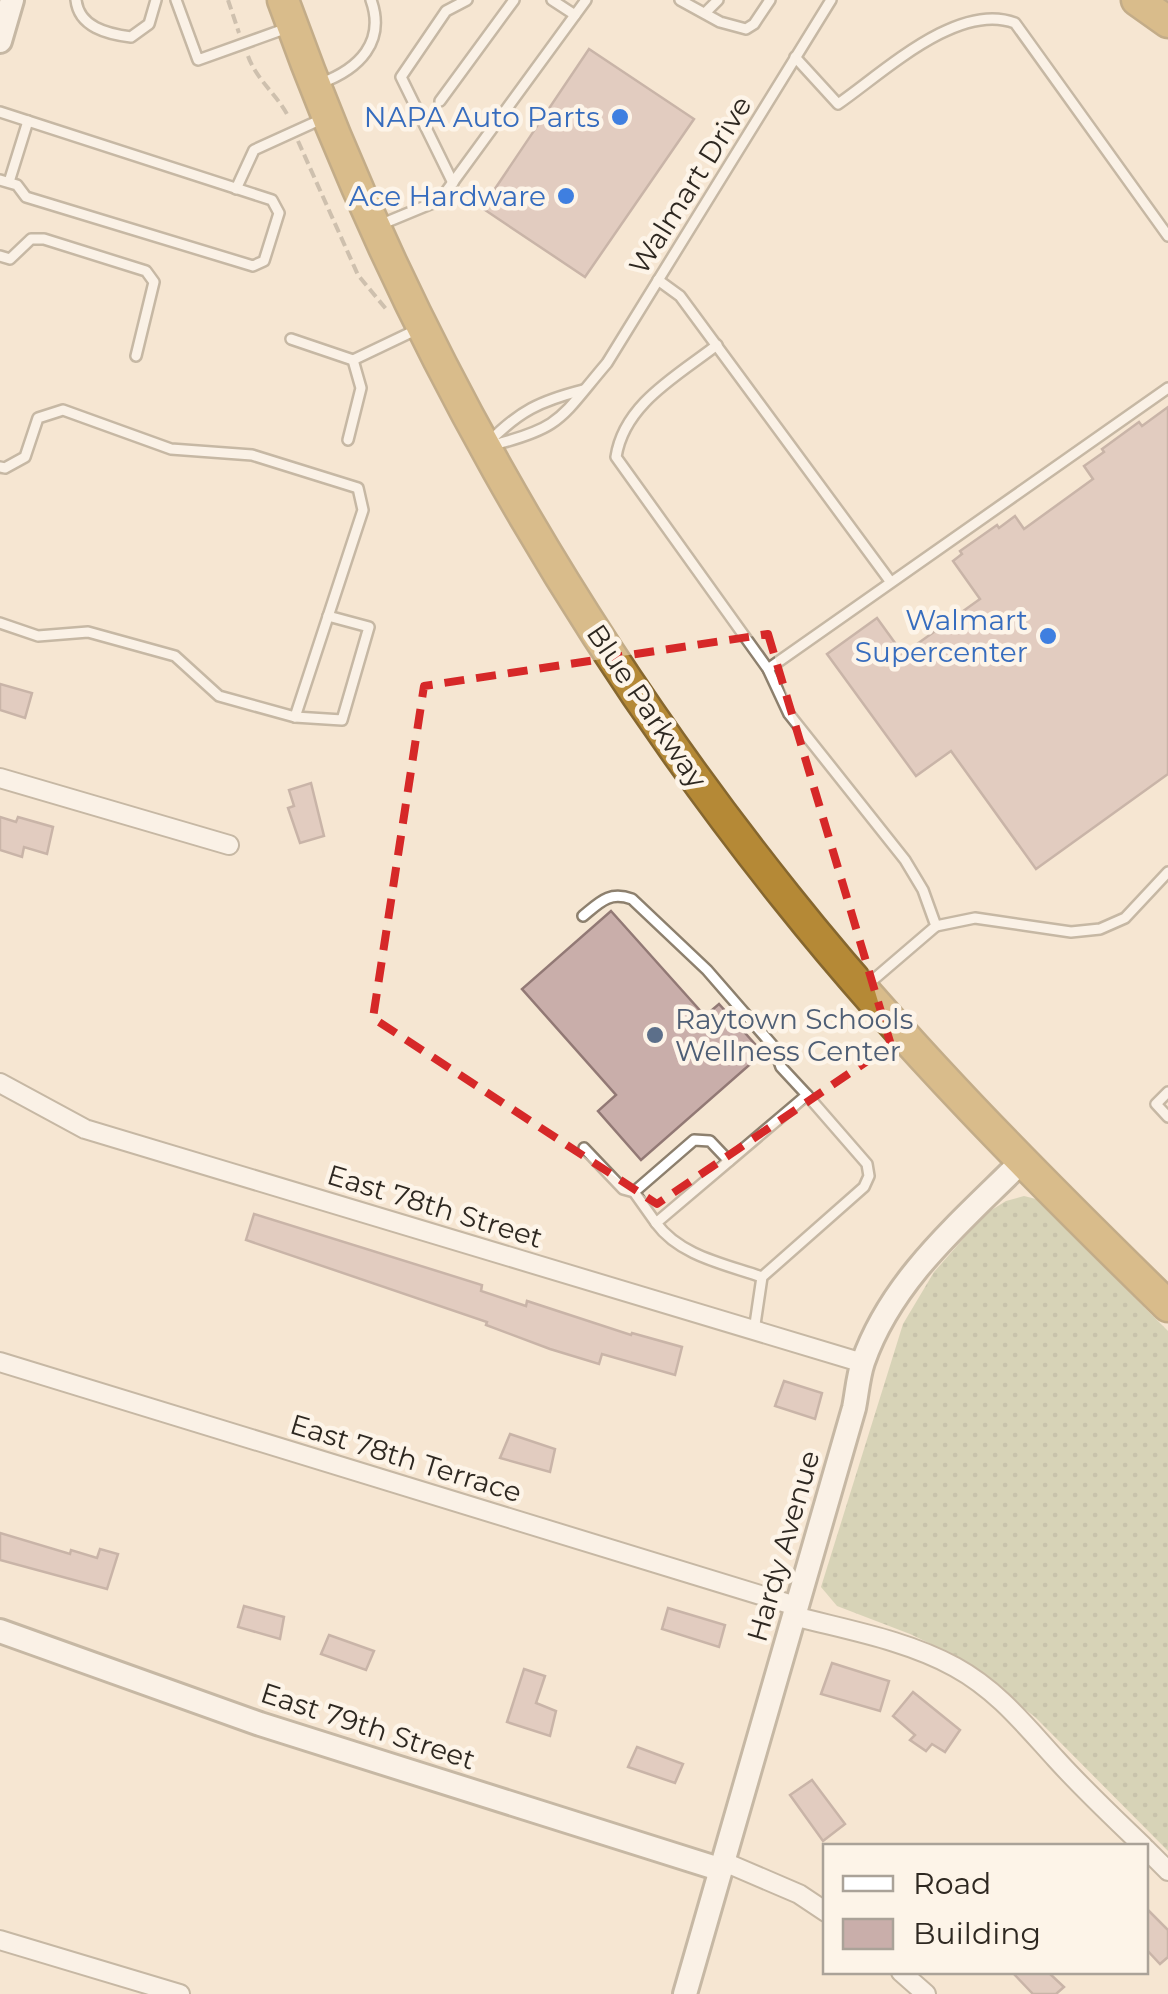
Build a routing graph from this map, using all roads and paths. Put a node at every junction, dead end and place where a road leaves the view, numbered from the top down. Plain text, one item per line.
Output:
1 (12, 0) edge
2 (156, 0) edge
3 (176, 0) edge
4 (228, 0) edge
5 (370, 0) edge
6 (440, 0) edge
7 (467, 0) edge
8 (514, 0) edge
9 (552, 0) edge
10 (586, 0) edge
11 (680, 0) edge
12 (718, 0) edge
13 (770, 0) edge
14 (831, 0) edge
15 (1137, 0) edge
16 (76, 2) edge
17 (446, 11) junction
18 (288, 13) edge
19 (705, 13) junction
20 (575, 15) junction
21 (1168, 22) edge
22 (239, 32) dead end
23 (0, 41) edge
24 (795, 56) junction
25 (248, 58) dead end
26 (314, 85) junction
27 (440, 100) dead end
28 (0, 112) edge
29 (288, 116) dead end
30 (327, 117) junction
31 (28, 121) junction
32 (301, 147) dead end
33 (4, 181) edge
34 (453, 183) junction
35 (236, 188) junction
36 (375, 227) junction
37 (1168, 236) edge
38 (0, 256) edge
39 (658, 280) junction
40 (390, 316) dead end
41 (422, 327) junction
42 (291, 339) dead end
43 (717, 345) junction
44 (136, 356) dead end
45 (353, 360) junction
46 (1168, 388) edge
47 (583, 390) junction
48 (348, 440) dead end
49 (484, 447) junction
50 (3, 468) edge
51 (0, 482) edge
52 (890, 581) junction
53 (328, 616) junction
54 (0, 623) edge
55 (768, 669) junction
56 (296, 717) junction
57 (0, 778) edge
58 (228, 845) dead end
59 (1168, 872) edge
60 (584, 916) dead end
61 (936, 926) junction
62 (864, 988) junction
63 (0, 1083) edge
64 (1168, 1092) edge
65 (807, 1095) junction
66 (1168, 1116) edge
67 (584, 1148) dead end
68 (729, 1161) junction
69 (1021, 1162) junction
70 (634, 1192) junction
71 (656, 1223) junction
72 (762, 1276) junction
73 (1168, 1306) edge
74 (754, 1331) junction
75 (0, 1362) edge
76 (863, 1364) junction
77 (795, 1611) junction
78 (0, 1631) edge
79 (1140, 1844) edge
80 (1148, 1852) edge
81 (721, 1865) junction
82 (1168, 1871) edge
83 (823, 1910) edge
84 (0, 1940) edge
85 (903, 1974) edge
86 (180, 1994) edge
87 (685, 1994) edge
88 (926, 1994) edge

1 - 23 street
2 - 16 lane
3 - 18 lane
4 - 22 path
5 - 26 lane
6 - 17 lane
7 - 17 lane
8 - 27 lane
9 - 20 lane
10 - 20 lane
11 - 19 lane
12 - 19 lane
13 - 19 lane
14 - 24 lane, Walmart Drive
15 - 21 highway
17 - 34 lane
18 - 26 highway, Blue Parkway
20 - 34 lane
24 - 37 lane
24 - 39 lane, Walmart Drive
25 - 29 path
26 - 30 highway, Blue Parkway
28 - 31 lane
30 - 35 lane
30 - 36 highway, Blue Parkway
31 - 33 lane
31 - 35 lane
32 - 40 path
33 - 35 lane
34 - 36 lane
36 - 41 highway, Blue Parkway
38 - 44 lane
39 - 43 lane
39 - 47 lane, Walmart Drive
41 - 45 lane
41 - 49 highway, Blue Parkway
42 - 45 lane
43 - 52 lane
43 - 55 lane
45 - 48 lane
46 - 52 lane
47 - 49 lane
47 - 49 lane, Walmart Drive
49 - 62 highway, Blue Parkway
50 - 51 lane
50 - 53 lane
52 - 55 lane
53 - 56 lane
53 - 56 lane
54 - 56 lane
55 - 61 lane
57 - 58 street
59 - 61 lane
60 - 65 lane
61 - 62 lane
62 - 69 highway, Blue Parkway
63 - 74 street, East 78th Street
64 - 66 lane
65 - 68 lane
65 - 72 lane
67 - 70 lane
68 - 70 lane
68 - 71 lane
69 - 73 highway, Blue Parkway
69 - 76 street, Hardy Avenue
70 - 71 lane
71 - 72 lane
72 - 74 lane
74 - 76 street, East 78th Street
75 - 77 street, East 78th Terrace
76 - 77 street, Hardy Avenue
77 - 79 street, East 78th Terrace
77 - 81 street, Hardy Avenue
78 - 81 street, East 79th Street
80 - 82 street, East 78th Terrace
81 - 83 street, East 79th Street
81 - 87 street, Hardy Avenue
84 - 86 street
85 - 88 street

